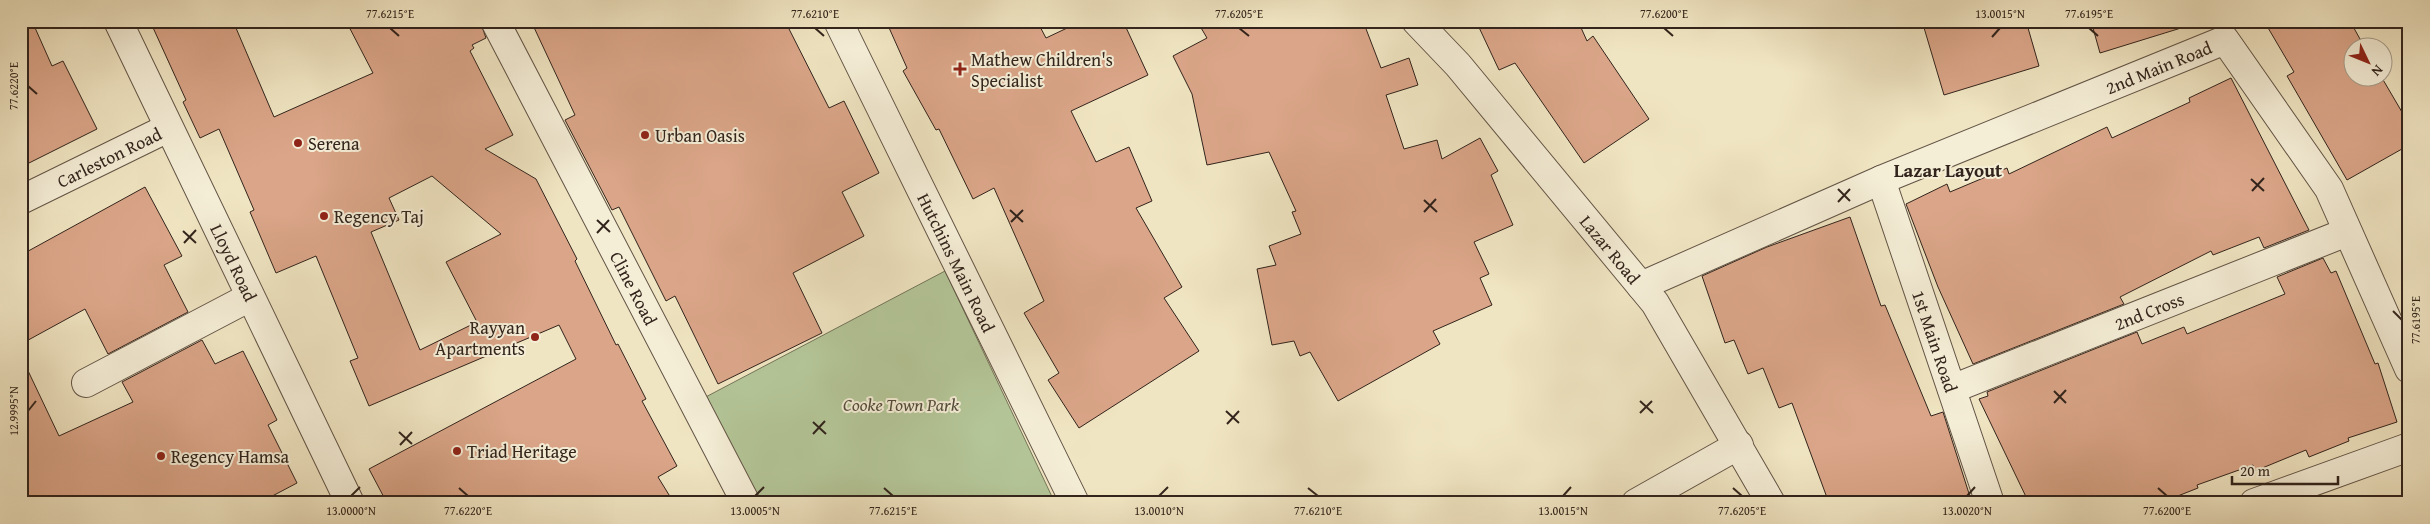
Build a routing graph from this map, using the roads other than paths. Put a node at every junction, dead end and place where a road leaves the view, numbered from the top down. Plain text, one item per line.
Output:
1 (118, 21) edge
2 (495, 21) edge
3 (838, 21) edge
4 (1416, 21) edge
5 (168, 128) junction
6 (1880, 180) junction
7 (21, 200) edge
8 (2348, 232) junction
9 (1641, 286) junction
10 (250, 297) junction
11 (2409, 369) edge
12 (86, 383) dead end
13 (1952, 389) junction
14 (1739, 445) junction
15 (2409, 447) edge
16 (349, 502) edge
17 (746, 503) edge
18 (1075, 503) edge
19 (1636, 503) edge
20 (1771, 503) edge
21 (1990, 503) edge
22 (2254, 503) edge

1 - 5 street, Lloyd Road
2 - 17 street, Cline Road
3 - 18 street, Hutchins Main Road
4 - 9 street, Lazar Road
5 - 7 street, Carleston Road
5 - 10 street, Lloyd Road
6 - 8 street, 2nd Main Road
6 - 9 street
6 - 13 street, 1st Main Road
8 - 11 street, 2nd Main Road
8 - 13 street, 2nd Cross
9 - 14 street, Lazar Road
10 - 12 street
10 - 16 street, Lloyd Road
13 - 21 street, 1st Main Road
14 - 19 street
14 - 20 street, Lazar Road
15 - 22 street

